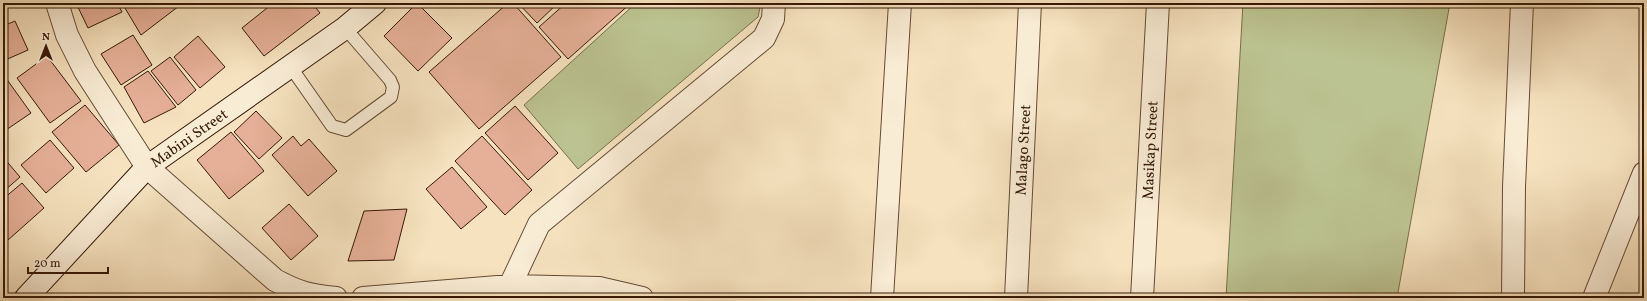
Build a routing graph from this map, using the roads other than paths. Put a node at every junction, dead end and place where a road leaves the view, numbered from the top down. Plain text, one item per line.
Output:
1 (56, 3) edge
2 (375, 3) edge
3 (774, 3) edge
4 (900, 3) edge
5 (1030, 3) edge
6 (1158, 3) edge
7 (1522, 3) edge
8 (345, 28) junction
9 (290, 66) junction
10 (147, 167) junction
11 (1644, 173) edge
12 (510, 286) junction
13 (26, 298) edge
14 (336, 298) edge
15 (363, 298) edge
16 (642, 298) edge
17 (882, 298) edge
18 (1016, 298) edge
19 (1142, 298) edge
20 (1513, 298) edge
21 (1594, 298) edge

1 - 10 street
2 - 8 street, Mabini Street
3 - 12 street
4 - 17 street
5 - 18 street, Malago Street
6 - 19 street, Masikap Street
7 - 20 street
8 - 9 street, Mabini Street
8 - 9 lane
9 - 10 street, Mabini Street
10 - 13 street, Mabini Street
10 - 14 street
11 - 21 street
12 - 15 street
12 - 16 street

